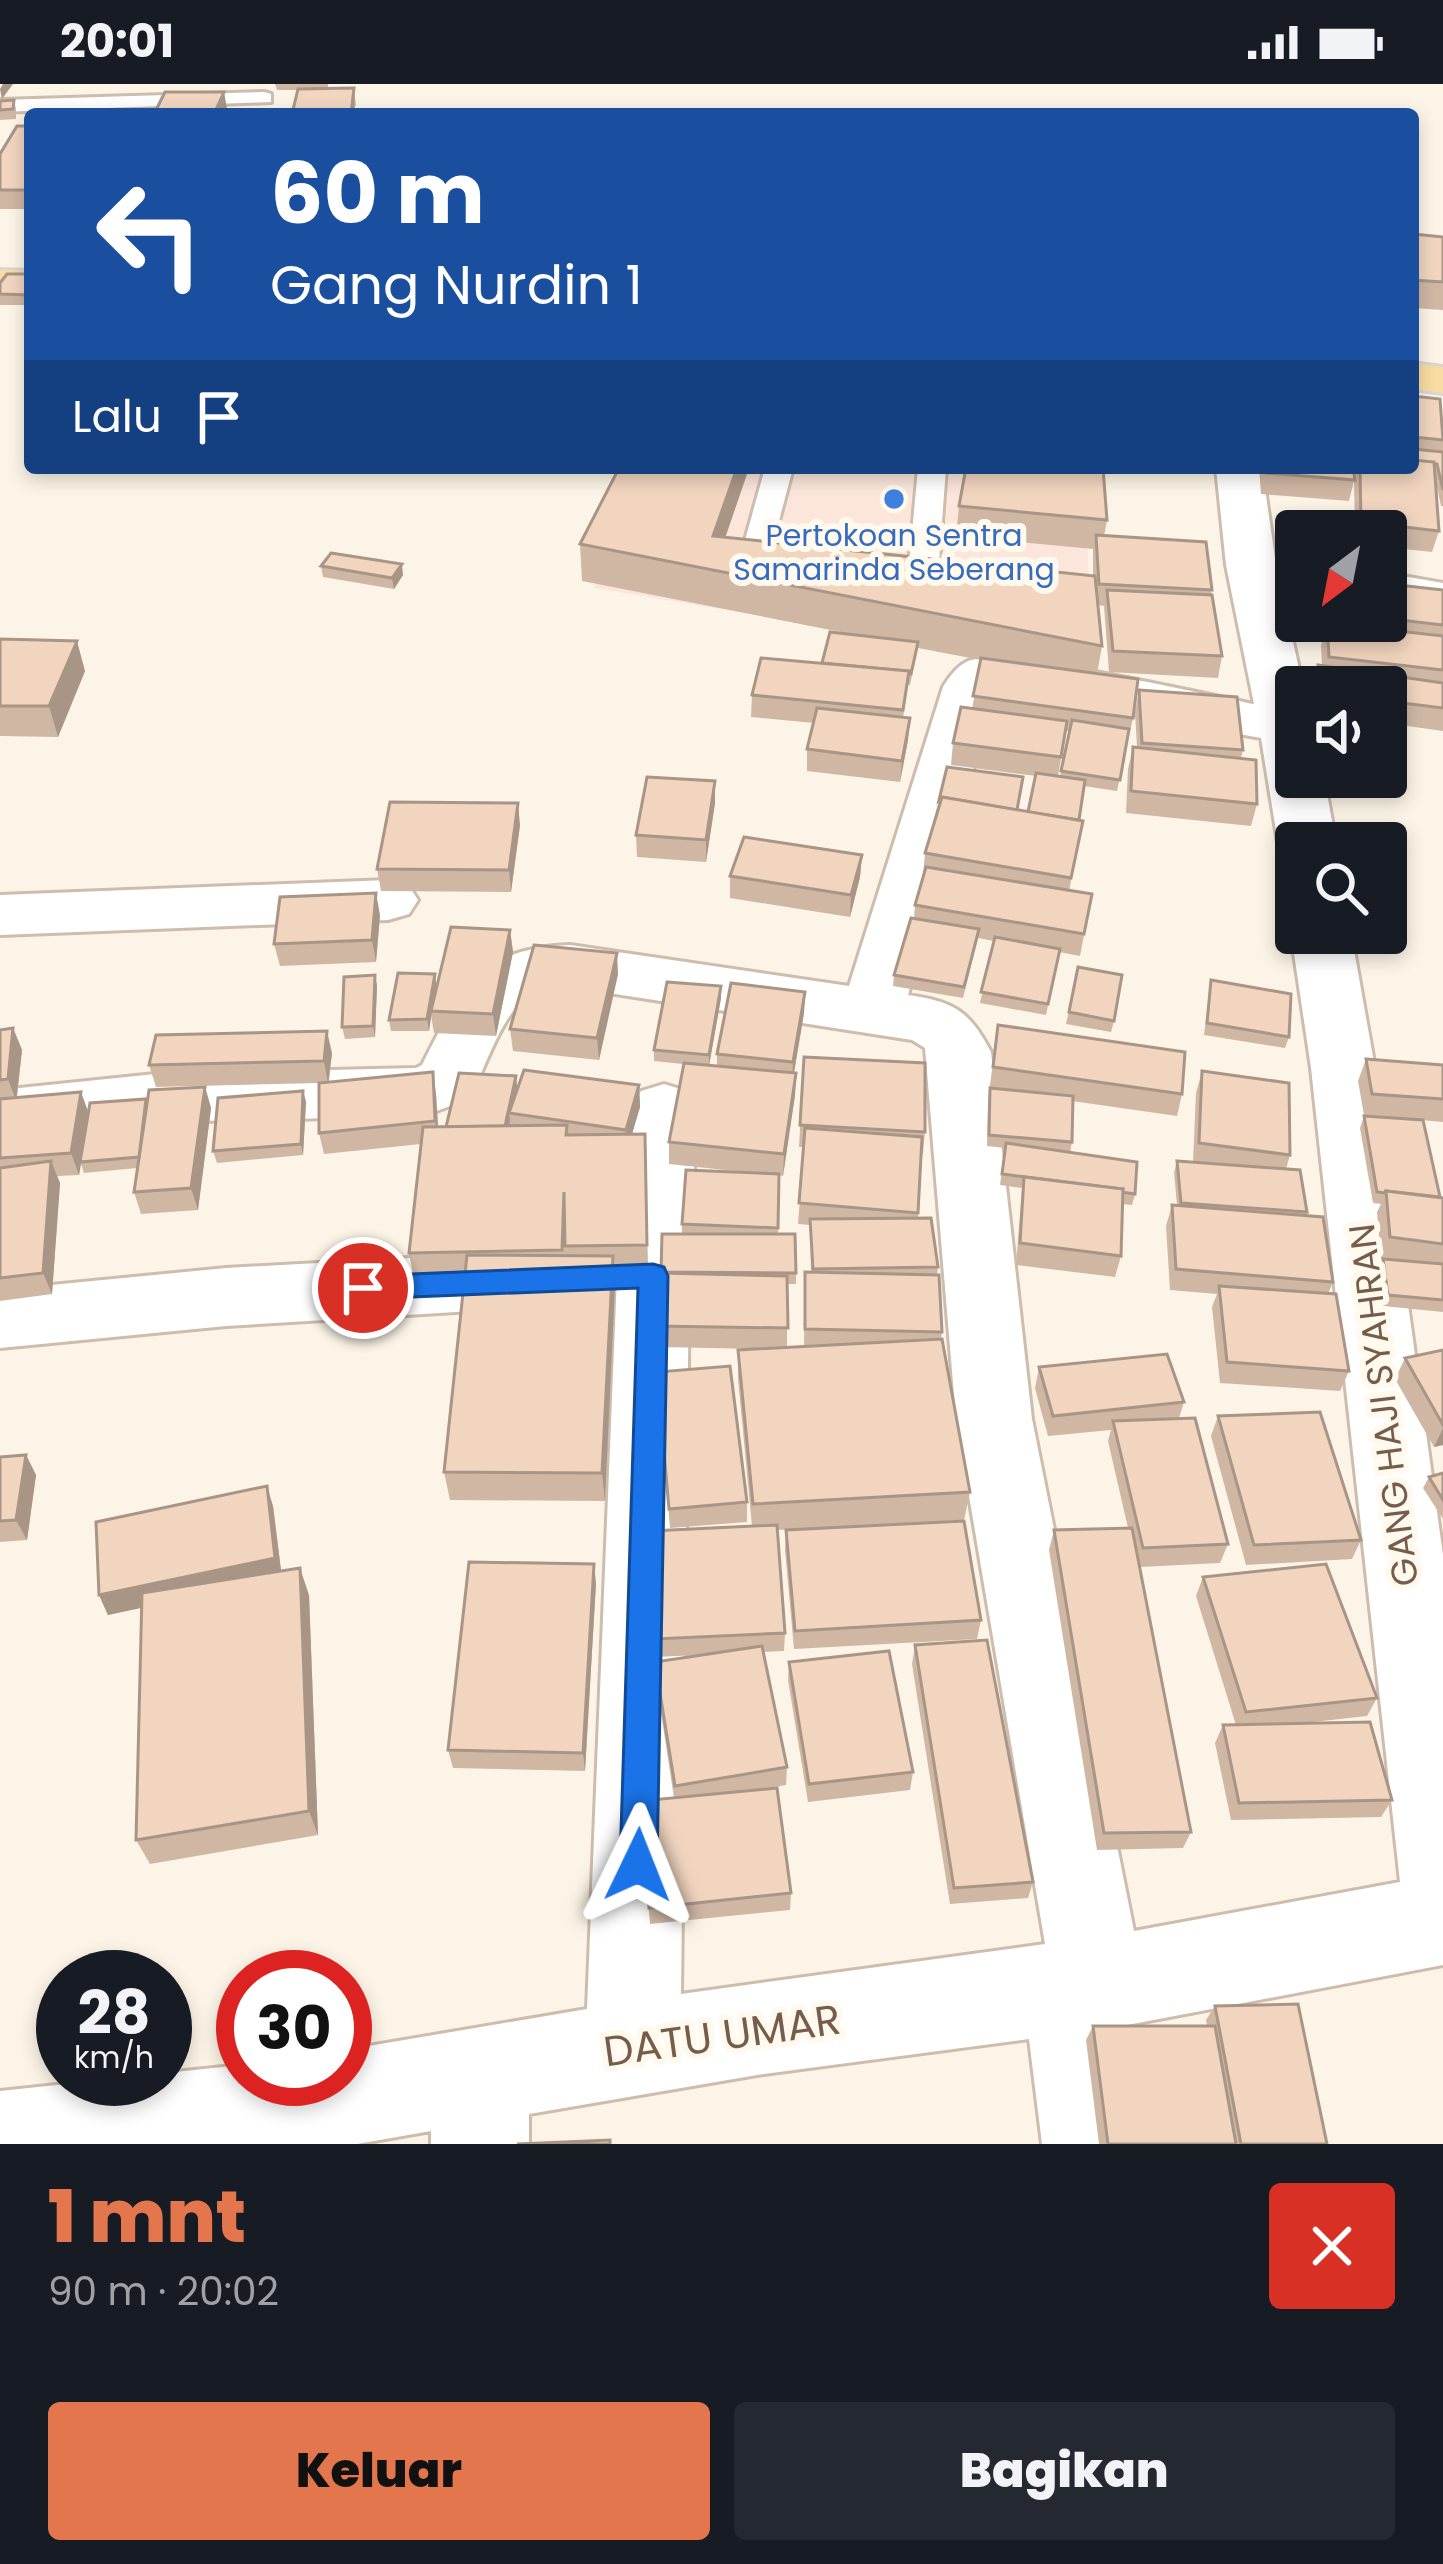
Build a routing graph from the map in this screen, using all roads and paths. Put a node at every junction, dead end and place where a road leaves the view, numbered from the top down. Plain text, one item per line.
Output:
1 (110, 93) edge
2 (264, 98) dead end
3 (0, 106) edge
4 (777, 474) edge
5 (932, 474) edge
6 (1241, 474) edge
7 (1274, 569) edge
8 (816, 577) edge
9 (922, 588) edge
10 (1407, 592) edge
11 (1443, 598) edge
12 (1284, 666) edge
13 (1275, 755) edge
14 (388, 900) edge
15 (0, 915) edge
16 (1324, 954) edge
17 (873, 1009) junction
18 (664, 1108) dead end
19 (0, 1115) edge
20 (653, 1276) junction
21 (0, 1319) edge
22 (1443, 1878) edge
23 (1443, 1920) edge
24 (1084, 1985) junction
25 (633, 2048) junction
26 (481, 2109) edge
27 (267, 2128) edge
28 (0, 2140) edge
29 (1091, 2144) edge

1 - 2 lane
1 - 3 lane
4 - 8 lane
5 - 9 lane
6 - 7 street
7 - 12 street
10 - 11 street
13 - 17 street
14 - 15 street
16 - 22 street, GANG HAJI SYAHRAN
17 - 19 street
17 - 24 street
18 - 20 street
20 - 21 street
20 - 25 street
23 - 24 street, DATU UMAR
24 - 25 street, DATU UMAR
24 - 29 street
25 - 26 street, DATU UMAR
26 - 27 street, DATU UMAR
27 - 28 street, DATU UMAR

